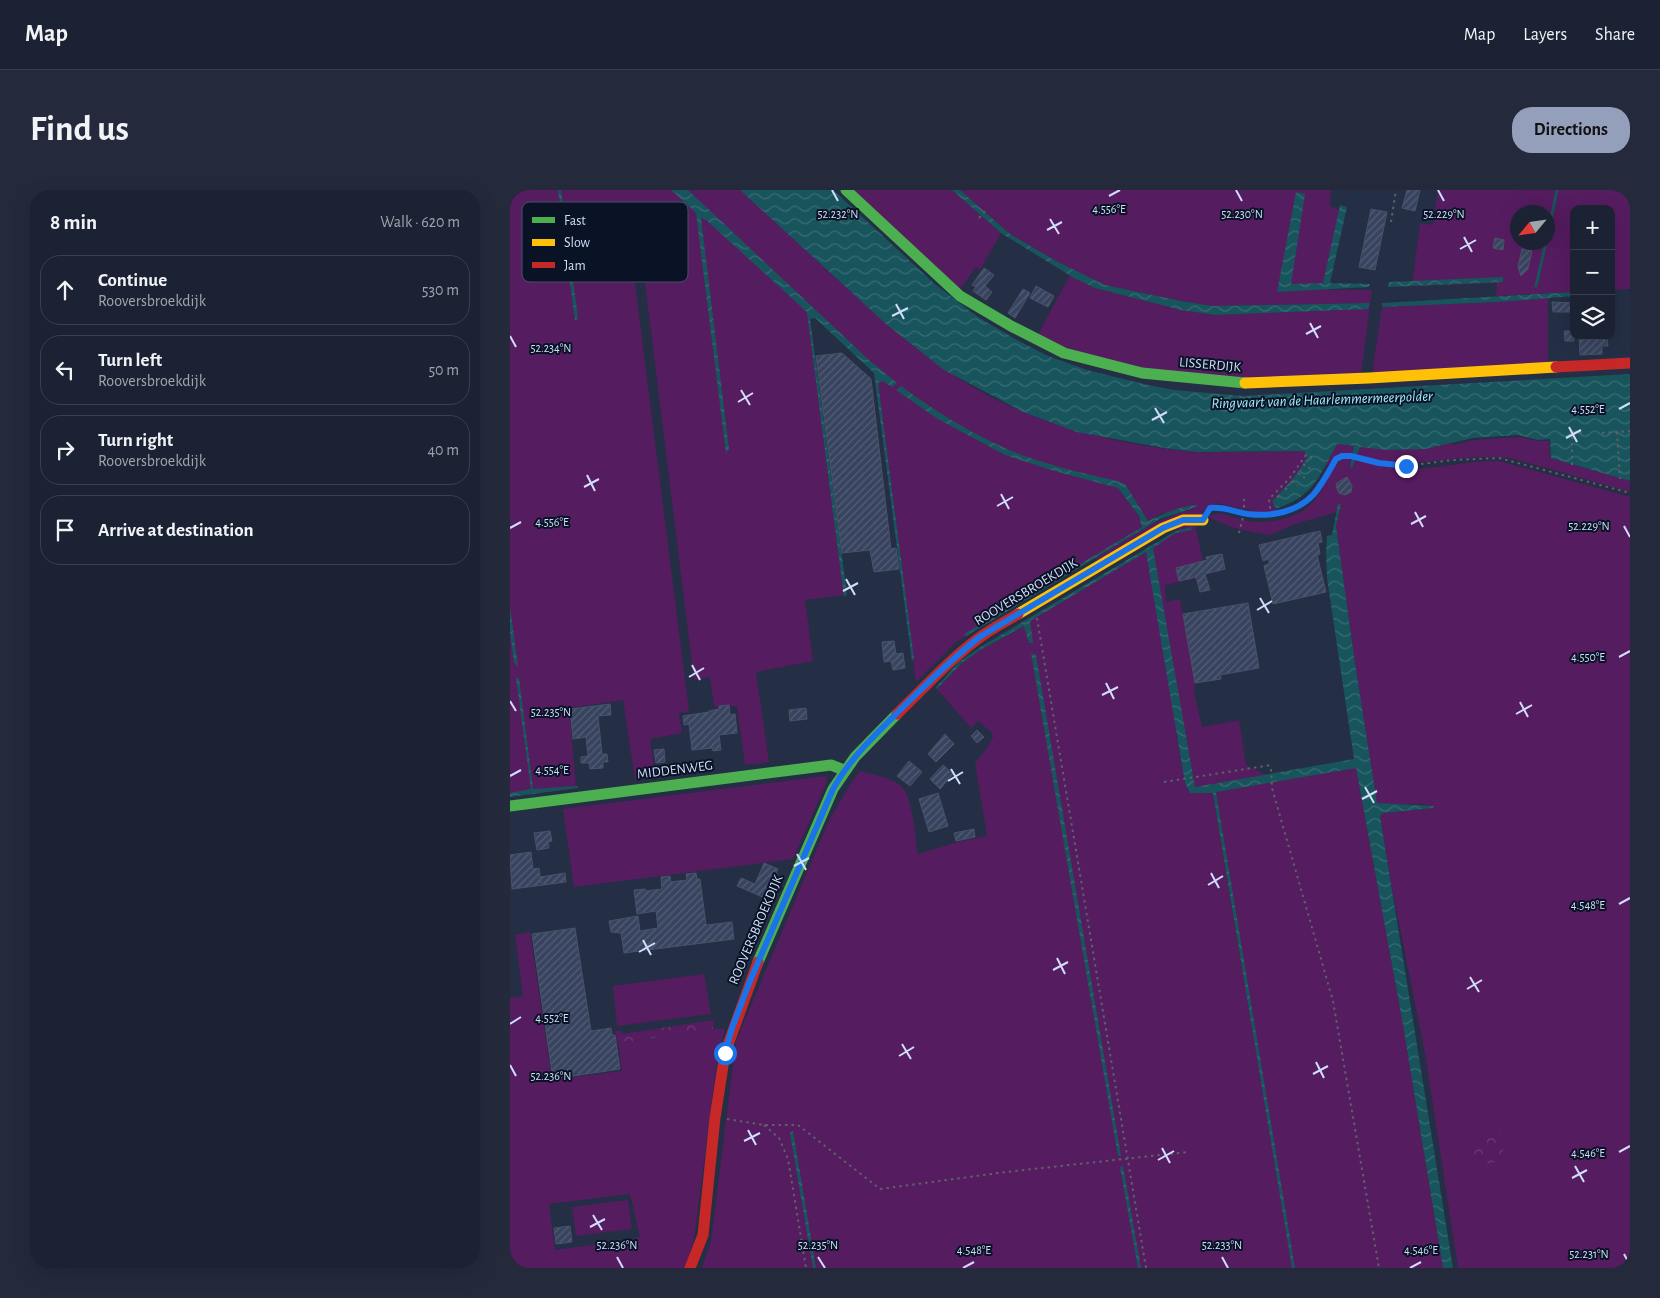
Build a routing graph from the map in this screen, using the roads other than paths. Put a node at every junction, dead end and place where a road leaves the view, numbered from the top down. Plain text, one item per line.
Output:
1 (846, 190) edge
2 (1630, 363) edge
3 (1203, 520) road end
4 (844, 770) junction
5 (510, 806) edge
6 (690, 1268) edge

1 - 2 street, LISSERDIJK
3 - 4 street, ROOVERSBROEKDIJK
4 - 5 street, MIDDENWEG
4 - 6 street, ROOVERSBROEKDIJK

